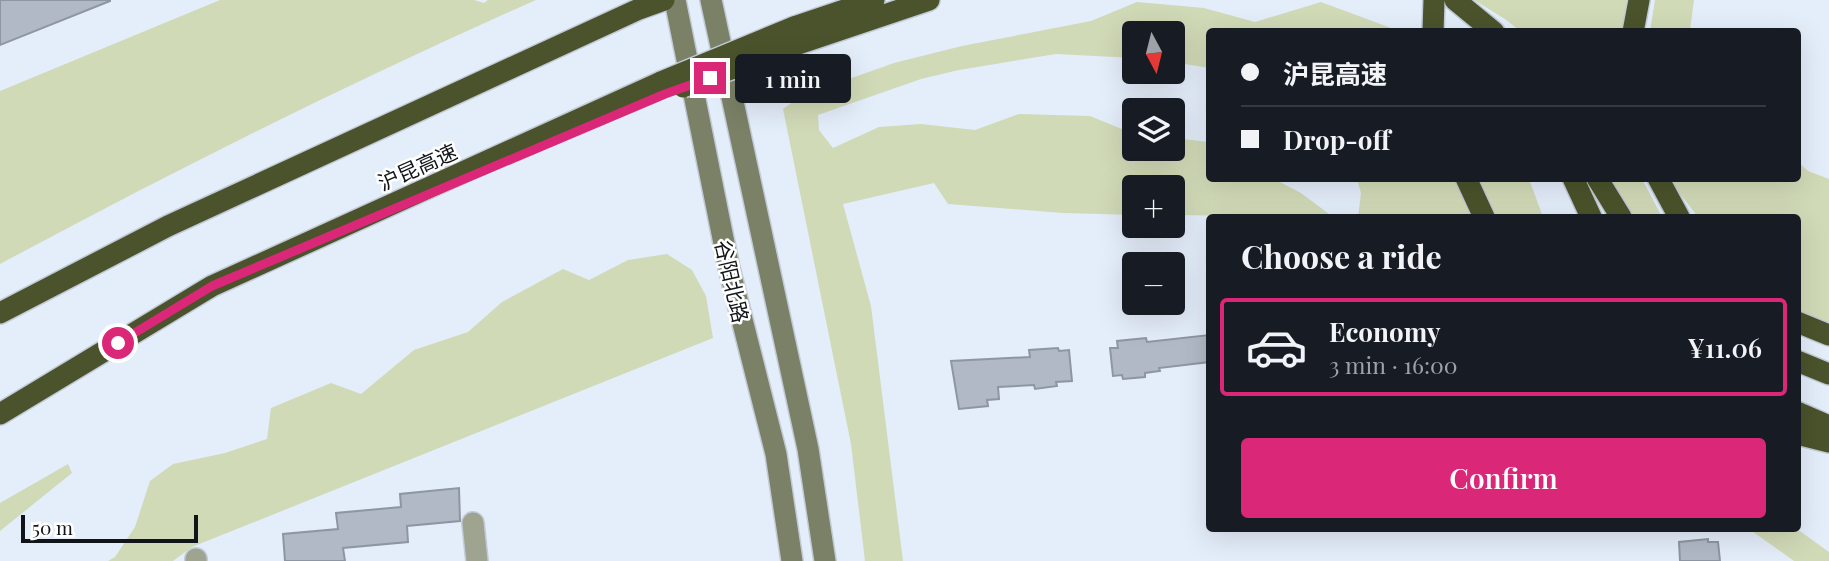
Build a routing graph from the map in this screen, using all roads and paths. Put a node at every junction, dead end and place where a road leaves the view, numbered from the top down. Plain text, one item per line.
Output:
1 (664, 0) edge
2 (675, 0) edge
3 (711, 0) edge
4 (874, 0) edge
5 (929, 0) edge
6 (1434, 0) edge
7 (1455, 0) edge
8 (1639, 0) edge
9 (1433, 28) edge
10 (1489, 28) edge
11 (1634, 28) edge
12 (796, 36) junction
13 (1468, 182) edge
14 (1575, 182) edge
15 (1599, 182) edge
16 (1660, 182) edge
17 (1483, 214) edge
18 (1590, 214) edge
19 (1618, 214) edge
20 (1677, 214) edge
21 (0, 313) edge
22 (1801, 324) edge
23 (1829, 335) edge
24 (1801, 363) edge
25 (1829, 374) edge
26 (0, 414) edge
27 (1801, 414) edge
28 (1829, 425) edge
29 (1801, 435) edge
30 (1829, 442) edge
31 (472, 523) dead end
32 (477, 561) edge
33 (792, 561) edge
34 (825, 561) edge

1 - 21 highway
2 - 33 main road, 谷阳北路
3 - 34 main road, 谷阳北路
4 - 12 highway, 沪昆高速
5 - 12 highway
6 - 9 highway
7 - 10 highway
8 - 11 highway
12 - 26 highway, 沪昆高速, bridge
13 - 17 highway
14 - 18 highway
15 - 19 highway
16 - 20 highway
22 - 23 highway
24 - 25 highway
27 - 28 highway
29 - 30 highway
31 - 32 street

